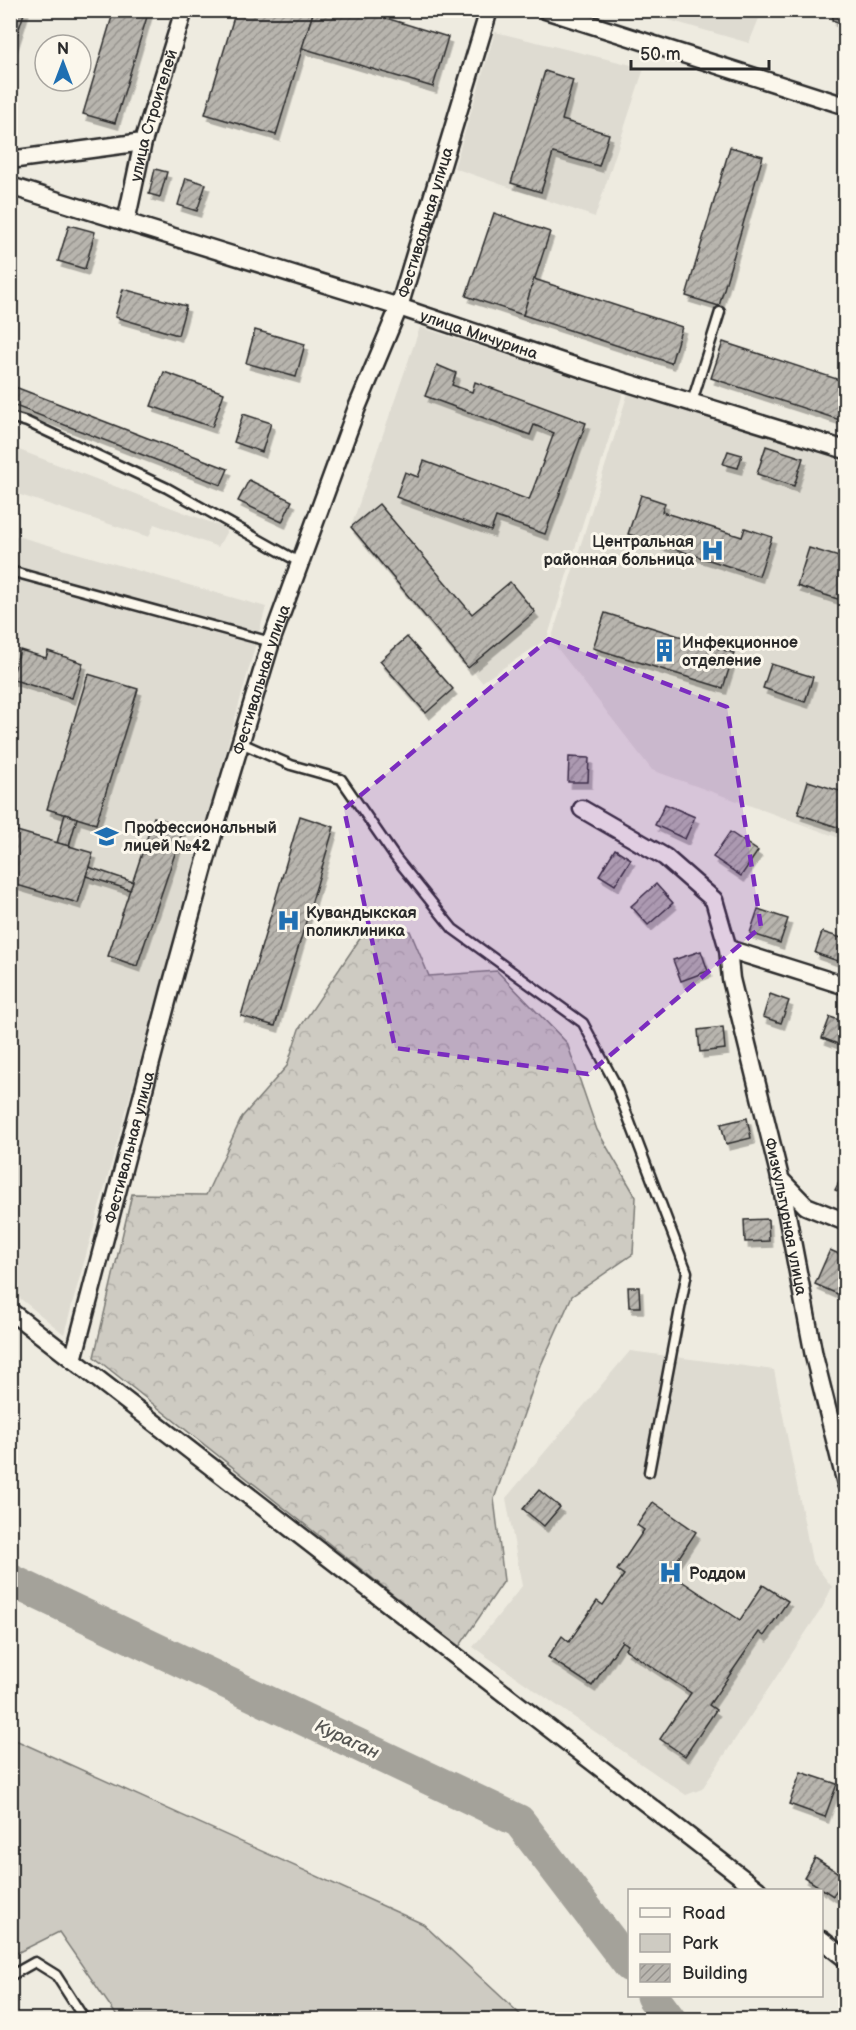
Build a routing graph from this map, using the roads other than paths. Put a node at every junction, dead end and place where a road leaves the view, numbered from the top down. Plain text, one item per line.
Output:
1 (184, 10) edge
2 (489, 10) edge
3 (545, 10) edge
4 (846, 106) edge
5 (143, 142) junction
6 (10, 160) edge
7 (10, 186) edge
8 (126, 222) junction
9 (399, 307) junction
10 (720, 312) dead end
11 (692, 402) junction
12 (10, 417) edge
13 (846, 450) edge
14 (299, 562) junction
15 (10, 571) edge
16 (271, 642) junction
17 (242, 743) junction
18 (582, 809) dead end
19 (728, 948) junction
20 (846, 986) edge
21 (780, 1178) junction
22 (846, 1222) edge
23 (10, 1311) edge
24 (73, 1360) junction
25 (650, 1472) dead end
26 (846, 1484) edge
27 (757, 1889) edge
28 (823, 1941) edge
29 (846, 1959) edge
30 (10, 1976) edge
31 (85, 2019) edge

1 - 5 street, улица Строителей
2 - 9 street, Фестивальная улица
3 - 4 street
5 - 6 street
5 - 8 street, улица Строителей
7 - 8 street, улица Мичурина
8 - 9 street, улица Мичурина
9 - 11 street, улица Мичурина
9 - 14 street, Фестивальная улица
10 - 11 lane
11 - 13 street, улица Мичурина
12 - 14 lane
14 - 16 street, Фестивальная улица
15 - 16 lane
16 - 17 street, Фестивальная улица
17 - 24 street, Фестивальная улица
17 - 25 lane
18 - 19 street, Физкультурная улица
19 - 20 street
19 - 21 street, Физкультурная улица
21 - 22 street
21 - 26 street, Физкультурная улица
23 - 24 street
24 - 27 street
28 - 29 street
30 - 31 lane

